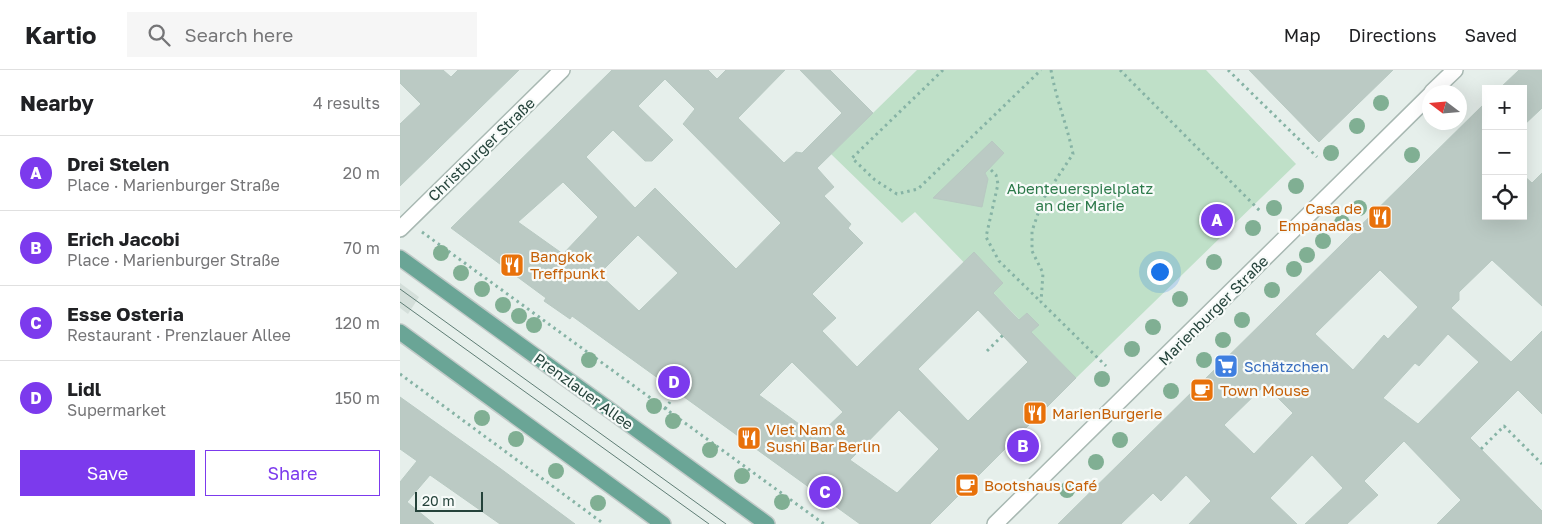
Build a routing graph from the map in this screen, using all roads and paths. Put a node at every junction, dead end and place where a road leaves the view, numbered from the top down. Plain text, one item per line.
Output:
1 (562, 70) edge
2 (943, 70) edge
3 (1040, 70) edge
4 (1051, 70) edge
5 (1120, 70) edge
6 (1228, 70) edge
7 (1455, 70) edge
8 (1439, 85) edge
9 (1422, 103) edge
10 (1317, 157) dead end
11 (991, 170) dead end
12 (1261, 212) dead end
13 (417, 228) dead end
14 (400, 229) edge
15 (400, 258) edge
16 (1041, 302) junction
17 (400, 332) edge
18 (1003, 335) dead end
19 (987, 351) dead end
20 (1106, 366) dead end
21 (400, 374) edge
22 (670, 402) dead end
23 (665, 409) junction
24 (1481, 449) dead end
25 (1542, 464) edge
26 (602, 523) edge
27 (663, 524) edge
28 (767, 524) edge
29 (824, 524) edge
30 (995, 524) edge

1 - 14 street, Christburger Straße
2 - 3 path
4 - 16 path
5 - 12 path
6 - 10 path
7 - 8 street
9 - 30 street, Marienburger Straße
11 - 16 path
13 - 23 path
15 - 28 main road, Prenzlauer Allee
16 - 20 path
17 - 27 main road
18 - 19 path
21 - 26 path
22 - 23 path
23 - 29 path
24 - 25 path

